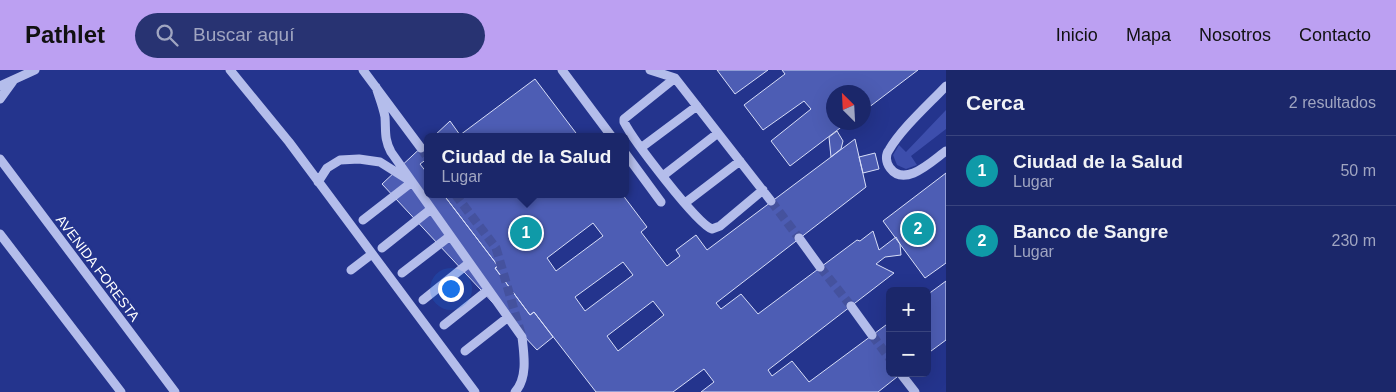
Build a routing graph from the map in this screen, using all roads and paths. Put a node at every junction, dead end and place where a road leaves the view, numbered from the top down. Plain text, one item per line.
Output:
1 (35, 70) edge
2 (230, 70) edge
3 (363, 70) edge
4 (562, 70) edge
5 (650, 70) edge
6 (675, 78) junction
7 (16, 79) junction
8 (0, 86) edge
9 (946, 86) edge
10 (376, 87) junction
11 (0, 99) edge
12 (697, 106) junction
13 (609, 133) edge
14 (718, 133) junction
15 (642, 147) junction
16 (421, 148) tunnel mouth
17 (946, 151) edge
18 (629, 158) edge
19 (0, 159) edge
20 (740, 160) junction
21 (664, 175) junction
22 (318, 182) junction
23 (412, 182) junction
24 (763, 190) junction
25 (771, 201) tunnel mouth
26 (661, 202) dead end
27 (685, 203) junction
28 (431, 209) junction
29 (363, 220) dead end
30 (0, 234) edge
31 (450, 236) junction
32 (799, 238) tunnel mouth
33 (382, 248) dead end
34 (372, 254) junction
35 (469, 263) junction
36 (820, 267) tunnel mouth
37 (351, 270) dead end
38 (402, 274) dead end
39 (488, 290) junction
40 (423, 300) dead end
41 (851, 306) tunnel mouth
42 (507, 318) junction
43 (444, 325) dead end
44 (872, 335) tunnel mouth
45 (465, 351) dead end
46 (903, 377) edge
47 (121, 392) edge
48 (175, 392) edge
49 (475, 392) edge
50 (515, 392) edge
51 (915, 392) edge

1 - 7 street
2 - 22 street
3 - 10 street
4 - 13 street
5 - 6 street
6 - 12 street
6 - 15 street
7 - 8 street
7 - 11 street
9 - 17 street
10 - 16 street
10 - 23 street
12 - 14 street
12 - 15 street
14 - 20 street
14 - 21 street
15 - 21 street
18 - 26 street
19 - 48 street, AVENIDA FORESTA
20 - 24 street
20 - 27 street
21 - 27 street
22 - 23 street
22 - 34 street
23 - 28 street
23 - 29 street
24 - 25 street
24 - 27 street
28 - 31 street
28 - 33 street
30 - 47 street
31 - 35 street
31 - 38 street
32 - 36 street
34 - 37 street
34 - 49 street
35 - 39 street
35 - 40 street
39 - 42 street
39 - 43 street
41 - 44 street
42 - 45 street
42 - 50 street
46 - 51 street

